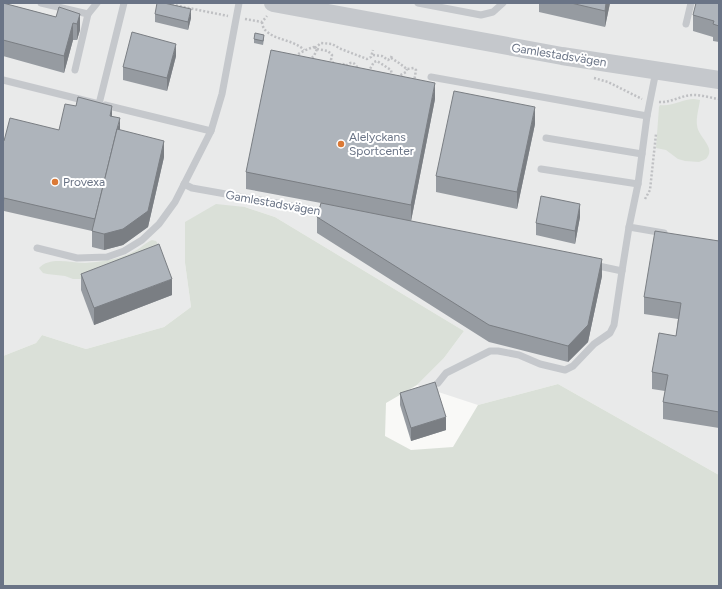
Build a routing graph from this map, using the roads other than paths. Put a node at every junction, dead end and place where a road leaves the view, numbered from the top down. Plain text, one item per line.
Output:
1 (41, 3) edge
2 (97, 3) edge
3 (124, 3) edge
4 (239, 3) edge
5 (273, 3) edge
6 (418, 3) edge
7 (503, 3) edge
8 (691, 3) edge
9 (88, 14) junction
10 (686, 24) dead end
11 (75, 70) dead end
12 (656, 70) junction
13 (431, 77) dead end
14 (3, 80) edge
15 (719, 80) edge
16 (99, 104) junction
17 (647, 116) junction
18 (211, 131) junction
19 (546, 138) dead end
20 (642, 154) junction
21 (541, 168) dead end
22 (184, 184) junction
23 (638, 184) junction
24 (337, 214) edge
25 (629, 227) junction
26 (674, 235) edge
27 (37, 248) dead end
28 (585, 263) edge
29 (622, 271) junction
30 (438, 383) dead end

1 - 9 lane
2 - 9 lane
3 - 16 lane
4 - 18 lane
5 - 12 street, Gamlestadsvägen
6 - 7 lane
8 - 10 lane
9 - 11 lane
12 - 15 street, Gamlestadsvägen
12 - 17 lane
13 - 17 lane
14 - 16 lane
16 - 18 lane
17 - 20 lane
18 - 22 lane
19 - 20 lane
20 - 23 lane
21 - 23 lane
22 - 24 lane, Gamlestadsvägen
22 - 27 lane
23 - 25 lane
25 - 26 lane
25 - 29 lane
28 - 29 lane
29 - 30 lane

